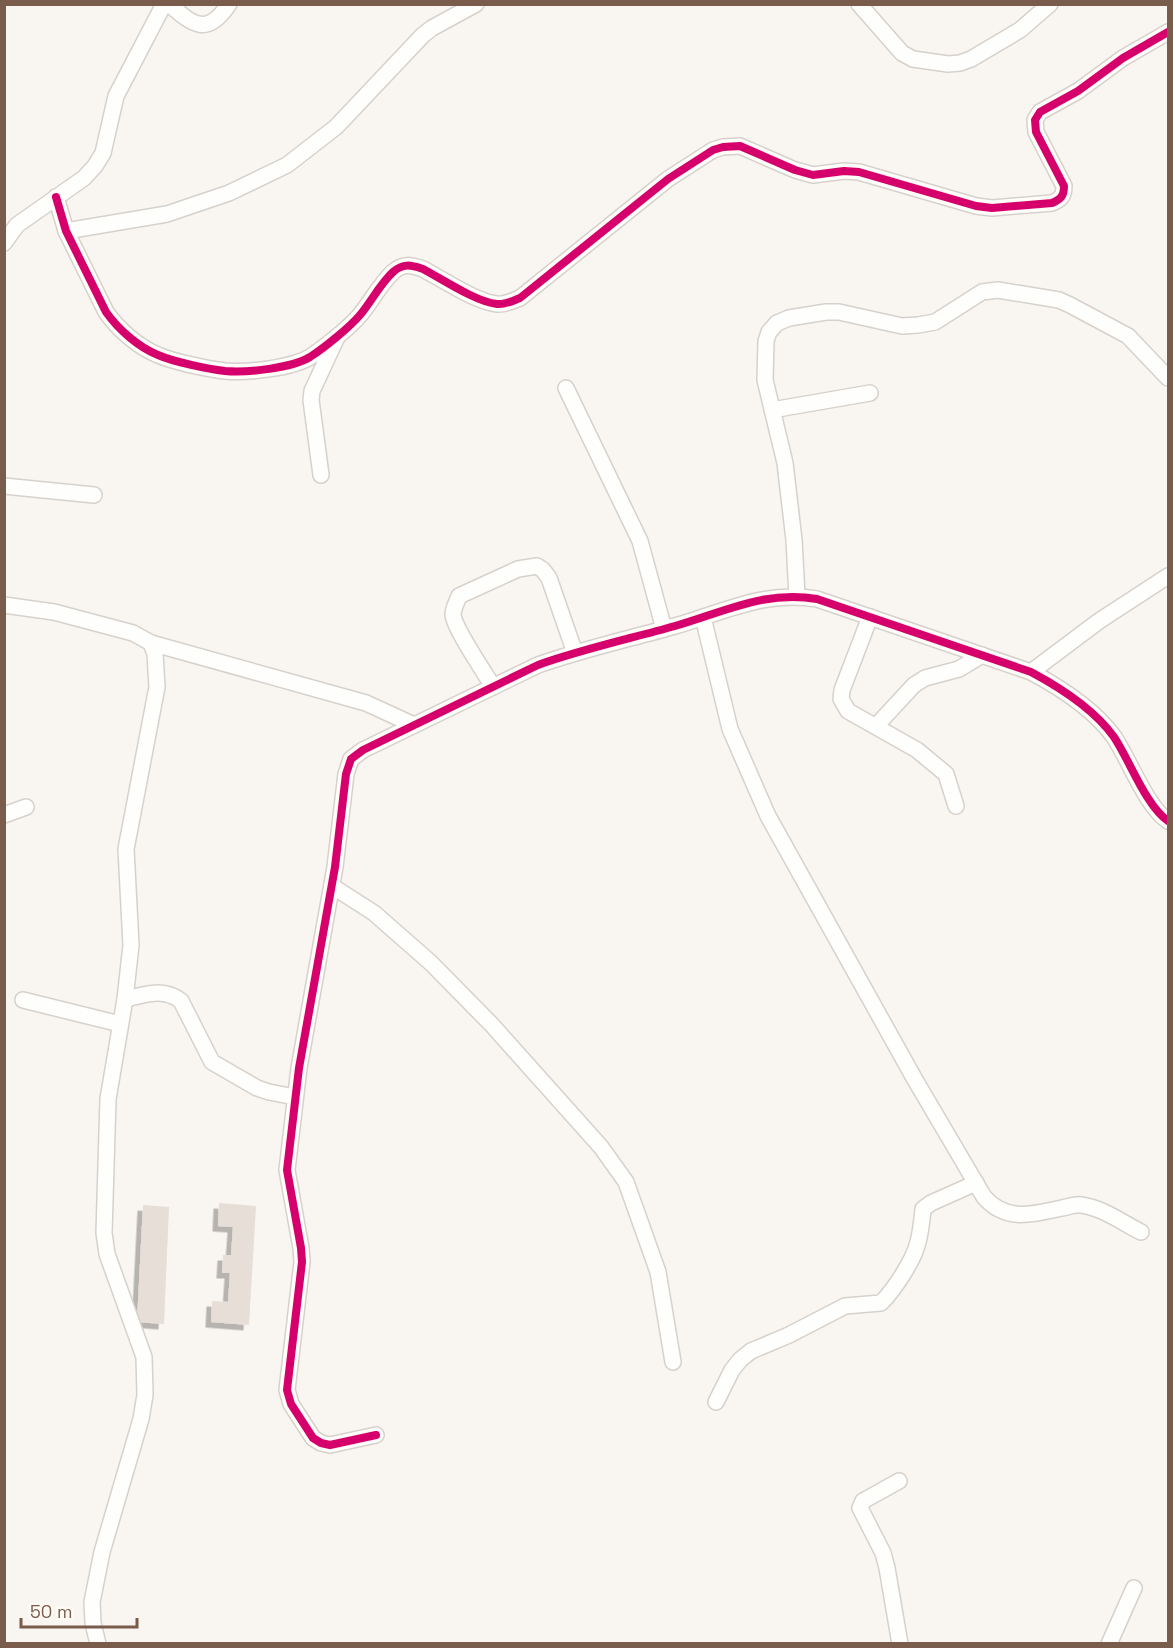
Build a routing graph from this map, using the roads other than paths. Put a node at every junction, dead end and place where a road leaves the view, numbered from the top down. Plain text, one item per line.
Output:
1 (166, 4) edge
2 (230, 4) edge
3 (476, 4) edge
4 (860, 4) edge
5 (1050, 4) edge
6 (1168, 32) edge
7 (56, 197) junction
8 (66, 231) junction
9 (4, 243) edge
10 (339, 333) junction
11 (299, 363) junction
12 (1168, 378) edge
13 (316, 382) junction
14 (566, 388) dead end
15 (870, 393) dead end
16 (772, 410) junction
17 (321, 475) dead end
18 (4, 486) edge
19 (94, 495) dead end
20 (1168, 576) edge
21 (797, 596) junction
22 (4, 605) edge
23 (703, 617) junction
24 (870, 617) junction
25 (664, 629) junction
26 (151, 644) junction
27 (575, 653) junction
28 (982, 655) junction
29 (1032, 672) junction
30 (493, 687) junction
31 (414, 725) junction
32 (876, 726) junction
33 (956, 806) dead end
34 (26, 807) dead end
35 (4, 814) edge
36 (1168, 821) edge
37 (332, 886) junction
38 (125, 999) junction
39 (23, 1000) dead end
40 (120, 1024) junction
41 (295, 1097) junction
42 (976, 1183) junction
43 (1141, 1232) dead end
44 (674, 1362) dead end
45 (716, 1402) dead end
46 (376, 1435) dead end
47 (899, 1481) dead end
48 (1134, 1588) dead end
49 (98, 1644) edge
50 (900, 1644) edge
51 (1109, 1644) edge

1 - 2 street
1 - 7 street
3 - 8 street
4 - 5 street
6 - 10 street
7 - 8 street
7 - 9 street
8 - 11 street
10 - 11 street
10 - 13 street
11 - 13 street
12 - 16 street
13 - 17 street
14 - 25 street
15 - 16 street
16 - 21 street
18 - 19 street
20 - 29 street
21 - 23 street
21 - 24 street
22 - 26 street
23 - 25 street
23 - 42 street
24 - 28 street
24 - 32 street
25 - 27 street
26 - 31 street
26 - 38 street
27 - 30 street
27 - 30 street
28 - 29 street
28 - 32 street
29 - 36 street
30 - 31 street
31 - 37 street
32 - 33 street
34 - 35 street
37 - 41 street
37 - 44 street
38 - 40 street
38 - 41 street
39 - 40 street
40 - 49 street
41 - 46 street
42 - 43 street
42 - 45 street
47 - 50 street
48 - 51 street

